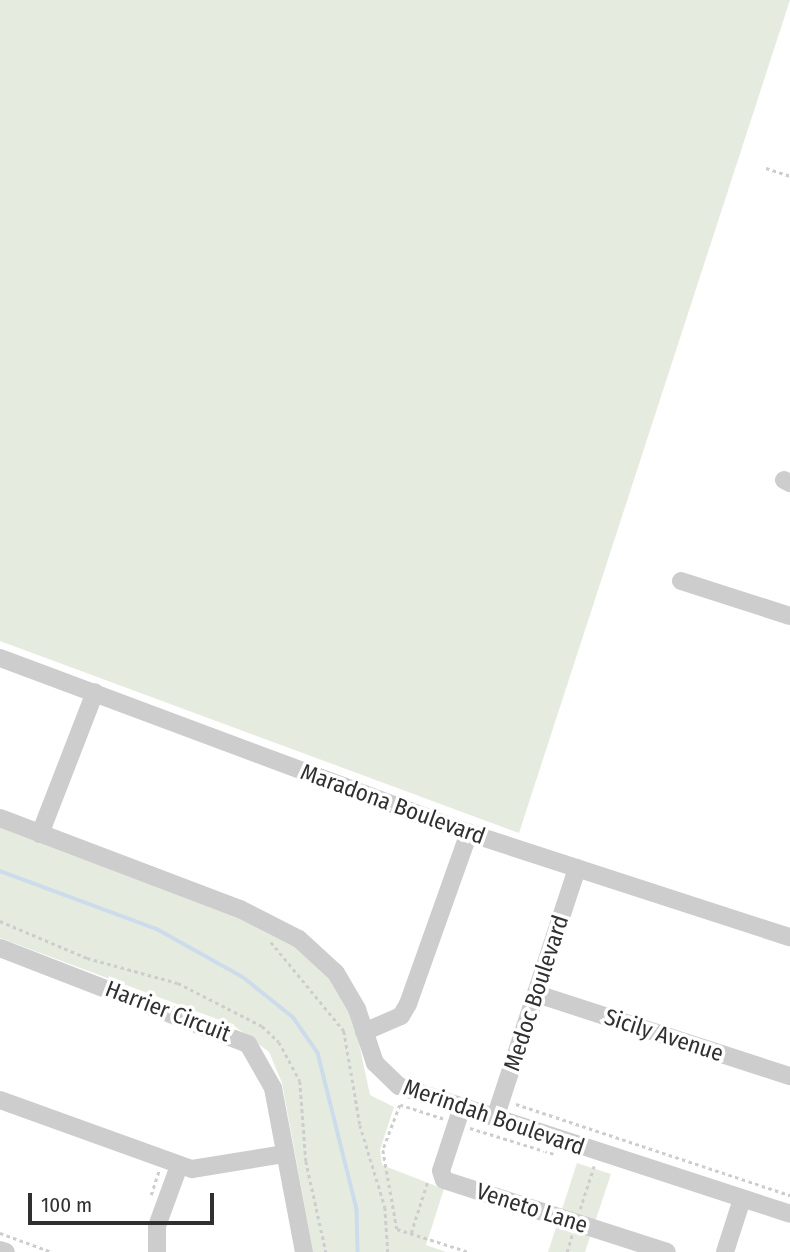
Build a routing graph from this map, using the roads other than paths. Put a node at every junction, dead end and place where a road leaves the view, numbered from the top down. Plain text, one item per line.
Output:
1 (681, 581) dead end
2 (790, 616) edge
3 (0, 658) edge
4 (95, 692) junction
5 (0, 818) edge
6 (470, 833) junction
7 (40, 834) junction
8 (576, 868) junction
9 (790, 937) edge
10 (0, 948) edge
11 (537, 994) junction
12 (364, 1032) junction
13 (790, 1076) edge
14 (0, 1100) edge
15 (462, 1107) junction
16 (495, 1118) junction
17 (285, 1154) junction
18 (178, 1166) junction
19 (742, 1199) junction
20 (790, 1214) edge
21 (0, 1250) edge
22 (6, 1252) edge
23 (158, 1252) edge
24 (304, 1252) edge
25 (667, 1252) edge
26 (724, 1252) edge

1 - 2 street
3 - 4 street, Maradona Boulevard
4 - 6 street, Maradona Boulevard
4 - 7 street
5 - 7 street, Merindah Boulevard
6 - 8 street, Maradona Boulevard
6 - 12 street
7 - 12 street, Merindah Boulevard
8 - 9 street, Maradona Boulevard
8 - 11 street, Medoc Boulevard
10 - 17 street, Harrier Circuit
11 - 13 street, Sicily Avenue
11 - 16 street, Medoc Boulevard
12 - 15 street, Merindah Boulevard
14 - 18 street
15 - 16 street, Merindah Boulevard
15 - 25 street, Veneto Lane
16 - 19 street, Merindah Boulevard
17 - 18 street
17 - 24 street, Harrier Circuit
18 - 23 street
19 - 20 street, Merindah Boulevard
19 - 26 street
21 - 22 street

